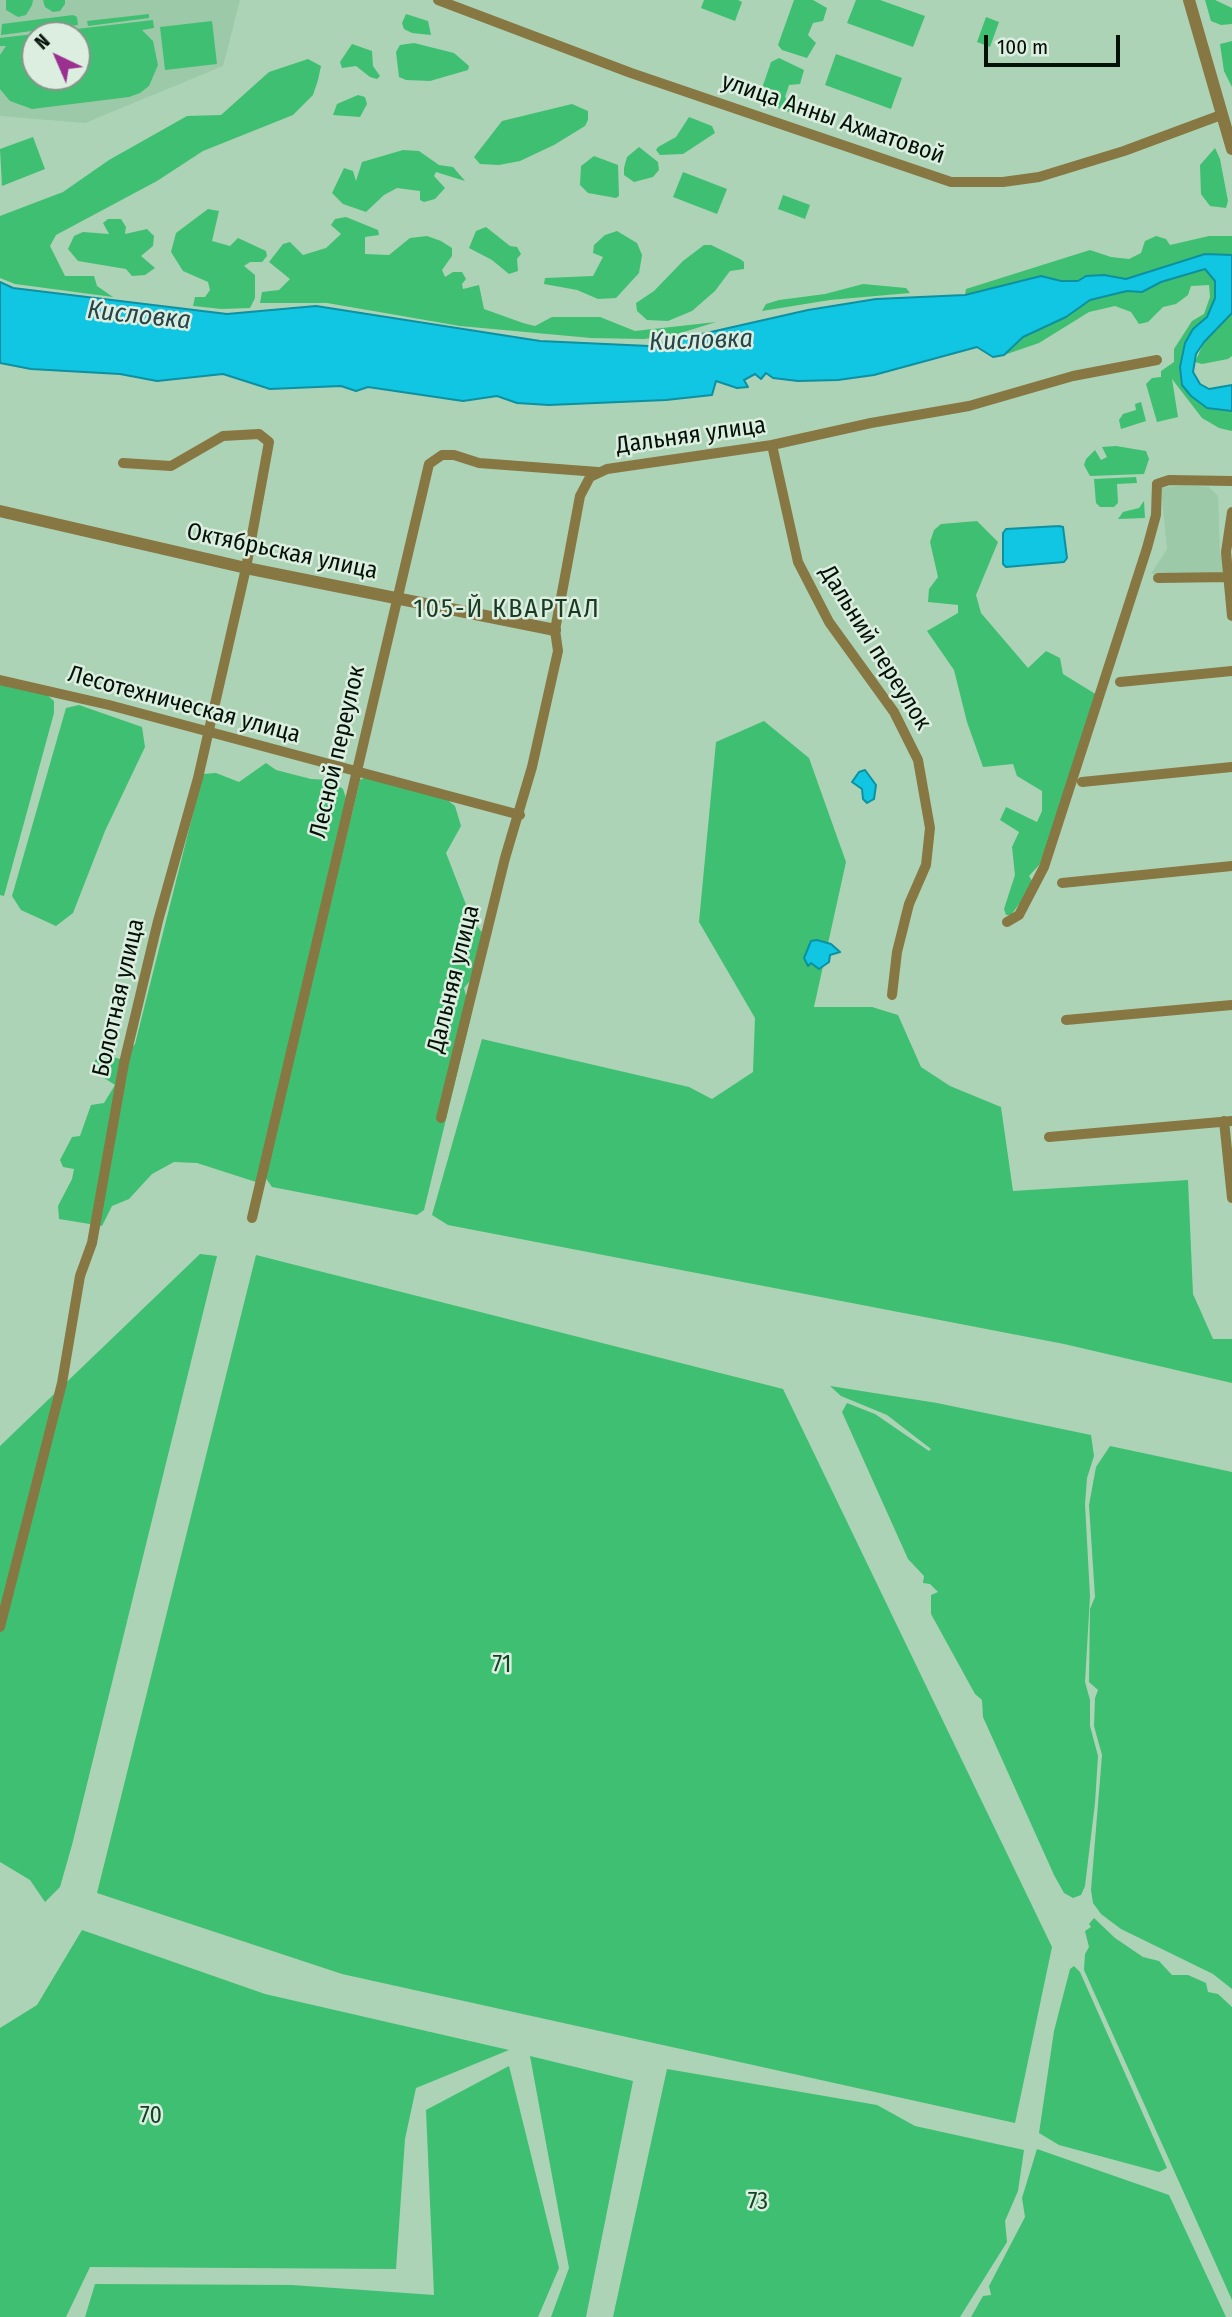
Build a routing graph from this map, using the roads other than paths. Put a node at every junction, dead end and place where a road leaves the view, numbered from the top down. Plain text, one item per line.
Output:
1 (438, 0) edge
2 (1189, 0) edge
3 (1221, 115) junction
4 (1232, 149) edge
5 (1157, 360) dead end
6 (772, 445) junction
7 (123, 463) dead end
8 (598, 472) junction
9 (1232, 481) edge
10 (0, 511) edge
11 (1232, 512) edge
12 (246, 568) junction
13 (1228, 577) junction
14 (1158, 578) dead end
15 (397, 597) junction
16 (1232, 616) edge
17 (555, 630) junction
18 (1232, 671) edge
19 (0, 680) edge
20 (1120, 682) dead end
21 (208, 732) junction
22 (1232, 767) edge
23 (355, 772) junction
24 (1082, 782) dead end
25 (520, 815) junction
26 (1232, 866) edge
27 (1062, 883) dead end
28 (1007, 922) dead end
29 (892, 995) dead end
30 (1232, 1005) edge
31 (1066, 1020) dead end
32 (441, 1118) dead end
33 (1228, 1121) edge
34 (1049, 1137) dead end
35 (1232, 1198) edge
36 (252, 1218) dead end
37 (0, 1627) edge

1 - 3 street, улица Анны Ахматовой
2 - 3 street
3 - 4 street
5 - 6 street, Дальняя улица
6 - 8 street, Дальняя улица
6 - 29 street, Дальний переулок
7 - 12 street, Болотная улица
8 - 15 street, Лесной переулок
8 - 17 street, Дальняя улица
9 - 28 street
10 - 12 street, Октябрьская улица
11 - 13 street
12 - 15 street, Октябрьская улица
12 - 21 street, Болотная улица
13 - 14 street
13 - 16 street
15 - 17 street, Октябрьская улица
15 - 23 street, Лесной переулок
17 - 25 street, Дальняя улица
18 - 20 street
19 - 21 street, Лесотехническая улица
21 - 23 street, Лесотехническая улица
21 - 37 street, Болотная улица
22 - 24 street
23 - 25 street, Лесотехническая улица
23 - 36 street, Лесной переулок
25 - 32 street, Дальняя улица
26 - 27 street
30 - 31 street
33 - 34 street
33 - 35 street

